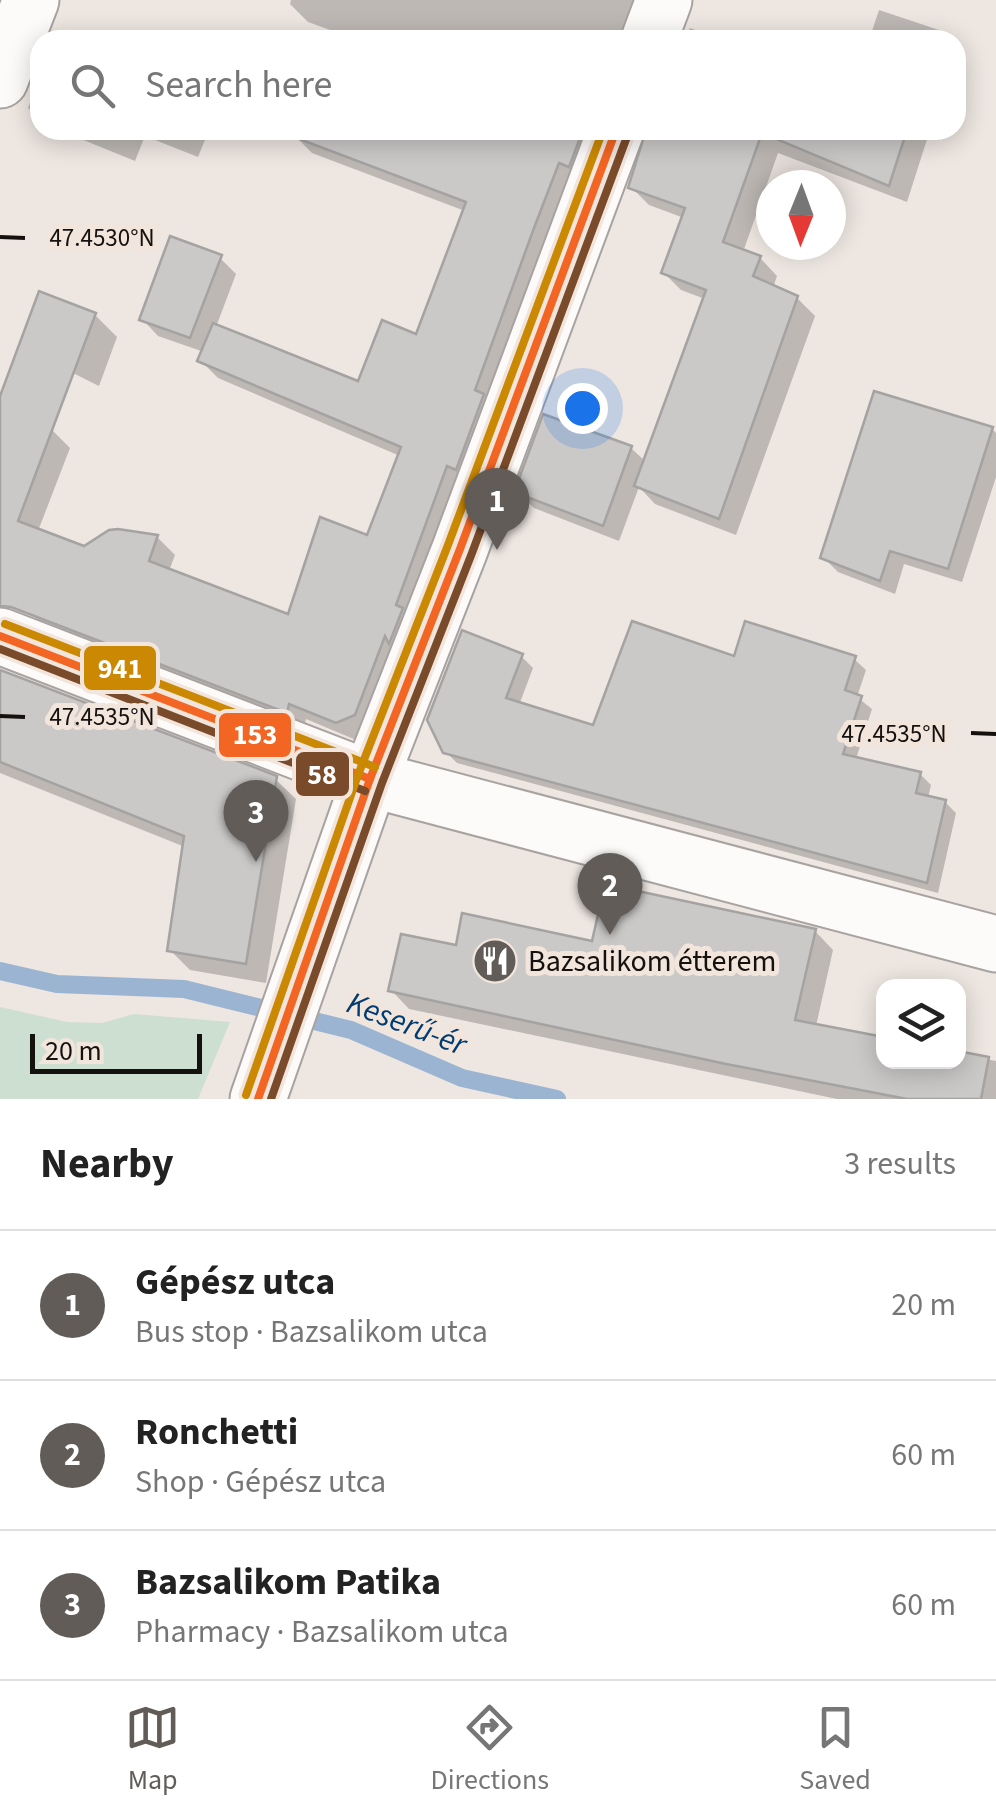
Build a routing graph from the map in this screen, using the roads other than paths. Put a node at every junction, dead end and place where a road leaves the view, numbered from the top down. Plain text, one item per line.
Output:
1 (31, 0) edge
2 (664, 0) edge
3 (654, 30) edge
4 (0, 80) edge
5 (612, 140) edge
6 (0, 636) edge
7 (370, 779) junction
8 (996, 944) edge
9 (258, 1099) edge

1 - 4 street
2 - 3 street
5 - 7 street
6 - 7 street
7 - 8 street
7 - 9 street

